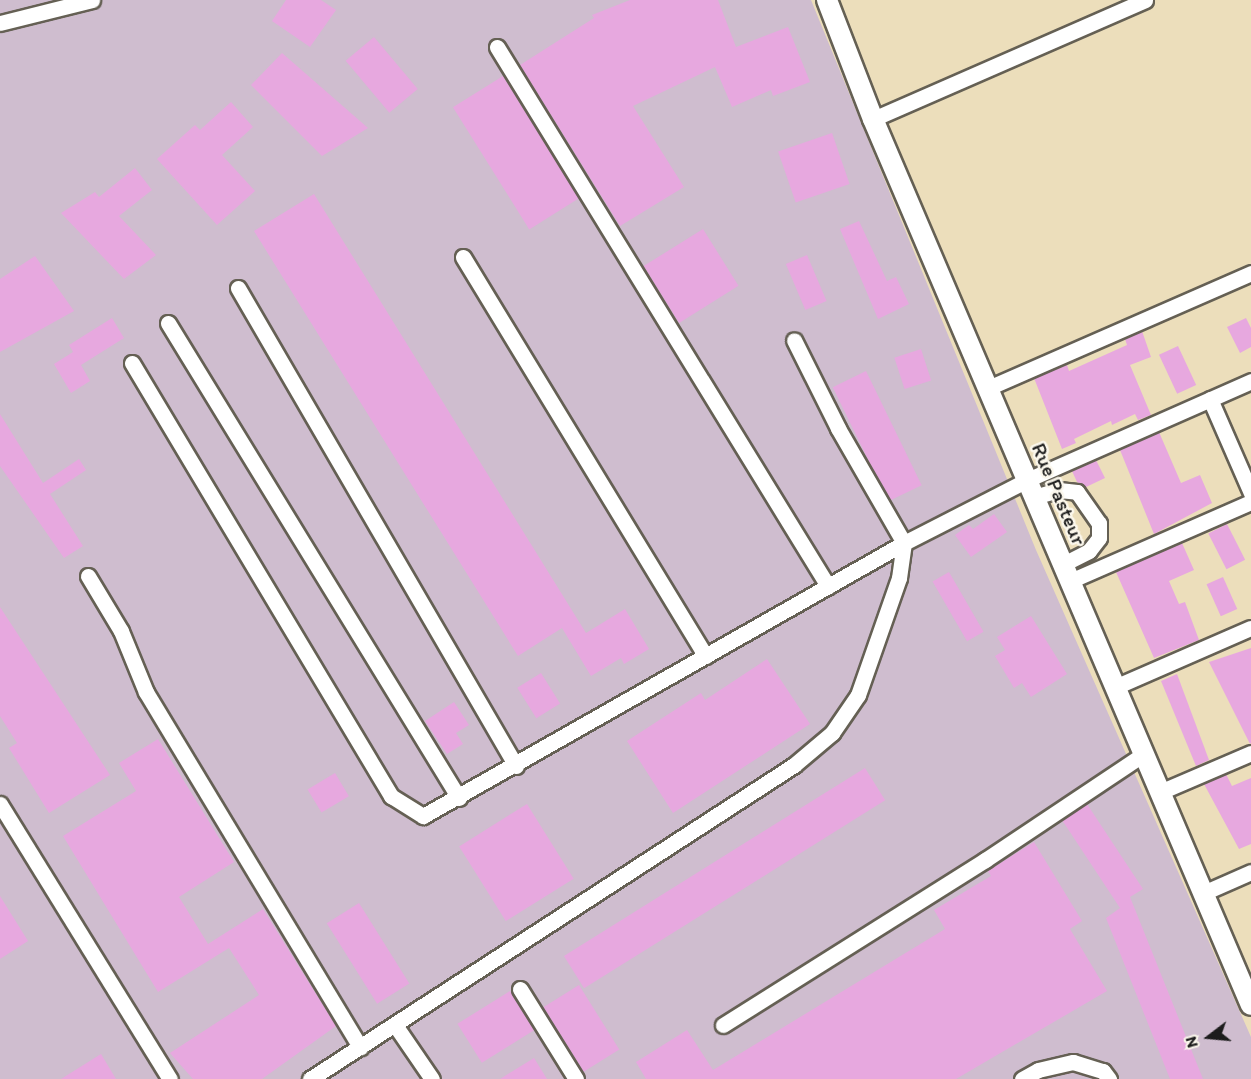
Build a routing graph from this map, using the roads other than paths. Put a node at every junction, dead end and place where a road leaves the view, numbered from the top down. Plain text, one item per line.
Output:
1 (92, 0) edge
2 (827, 0) edge
3 (1145, 0) edge
4 (0, 23) edge
5 (496, 47) dead end
6 (873, 119) junction
7 (463, 257) dead end
8 (1251, 273) edge
9 (238, 288) dead end
10 (168, 323) dead end
11 (794, 339) dead end
12 (132, 363) dead end
13 (1251, 381) edge
14 (988, 388) junction
15 (1210, 399) junction
16 (1031, 488) junction
17 (1251, 493) edge
18 (1251, 502) edge
19 (904, 543) junction
20 (1067, 572) junction
21 (88, 576) dead end
22 (828, 586) junction
23 (1251, 628) edge
24 (706, 656) junction
25 (1116, 687) junction
26 (1251, 753) edge
27 (1144, 754) junction
28 (516, 766) junction
29 (1160, 792) junction
30 (459, 798) junction
31 (0, 804) edge
32 (1251, 872) edge
33 (1203, 893) junction
34 (520, 989) dead end
35 (1250, 1000) edge
36 (395, 1025) junction
37 (723, 1025) dead end
38 (360, 1047) junction
39 (170, 1079) edge
40 (310, 1079) edge
41 (432, 1079) edge
42 (576, 1079) edge
43 (1022, 1079) edge
44 (1109, 1079) edge

1 - 4 street
2 - 6 main road, Rue Pasteur
3 - 6 street
5 - 22 street
6 - 14 main road, Rue Pasteur
7 - 24 street
8 - 14 street
9 - 28 street
10 - 30 street
11 - 19 street
12 - 30 street
13 - 15 street
14 - 16 main road, Rue Pasteur
15 - 16 street
15 - 17 street
16 - 19 street
16 - 20 main road, Rue Pasteur
16 - 20 street
18 - 20 street
19 - 22 street
19 - 36 street
20 - 25 main road, Rue Pasteur
21 - 38 street
22 - 24 street
23 - 25 street
24 - 28 street
25 - 27 main road, Rue Pasteur
26 - 29 street
27 - 29 main road, Rue Pasteur
27 - 37 street
28 - 30 street
29 - 33 main road, Rue Pasteur
31 - 39 street
32 - 33 street
33 - 35 main road, Rue Pasteur
34 - 42 street
36 - 38 street
36 - 41 street
38 - 40 street
43 - 44 street

